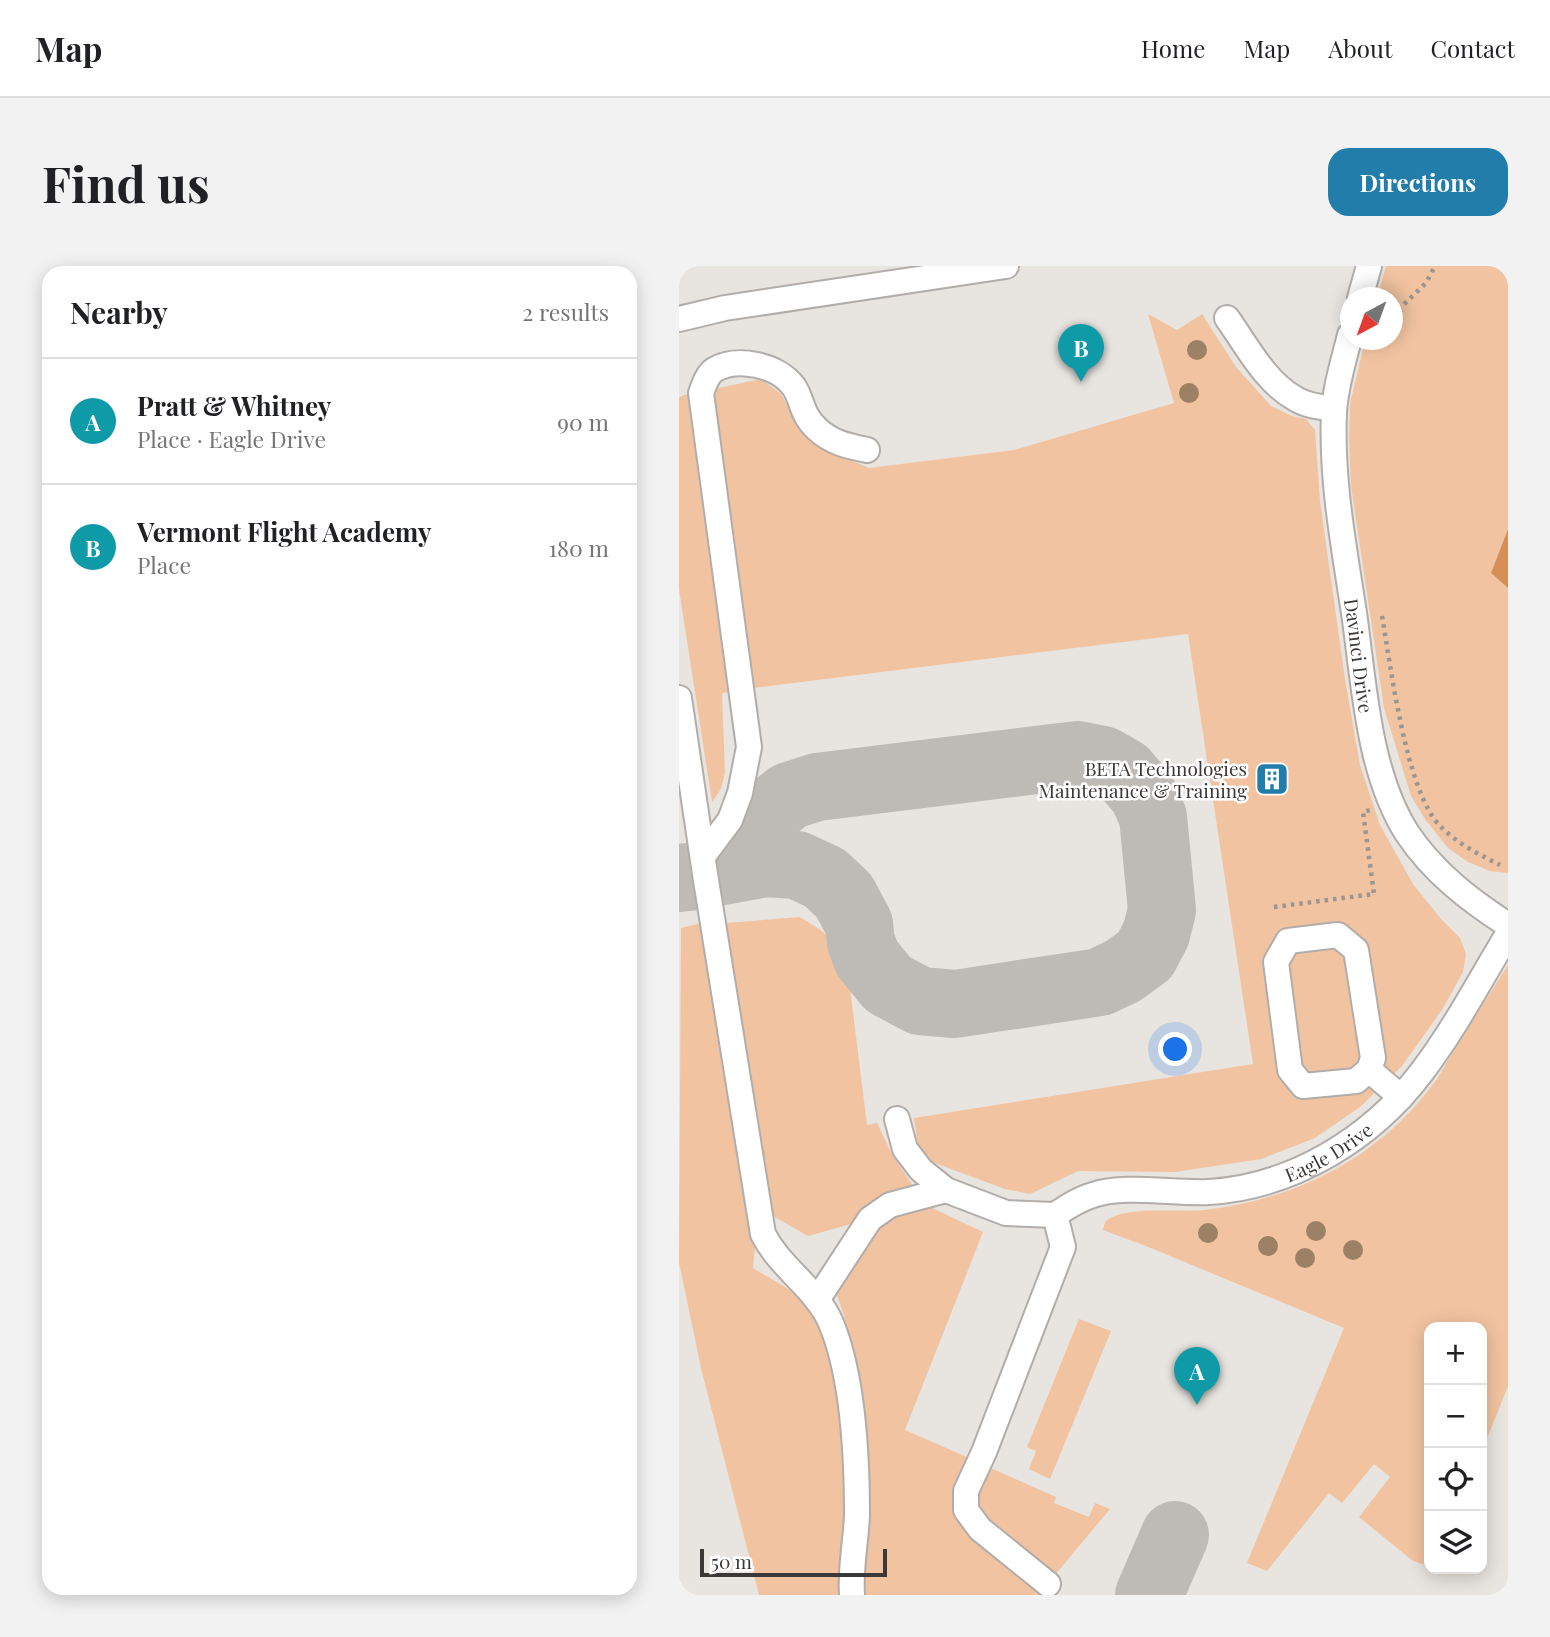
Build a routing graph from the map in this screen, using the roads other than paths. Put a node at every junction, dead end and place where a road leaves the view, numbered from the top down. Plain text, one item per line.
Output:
1 (1006, 266) edge
2 (1369, 266) edge
3 (1363, 287) edge
4 (1227, 318) dead end
5 (679, 319) edge
6 (1347, 350) edge
7 (1334, 409) junction
8 (867, 450) dead end
9 (679, 698) edge
10 (703, 856) junction
11 (1508, 925) edge
12 (1508, 934) edge
13 (1369, 1070) junction
14 (1401, 1097) junction
15 (897, 1119) dead end
16 (946, 1190) junction
17 (1055, 1215) junction
18 (817, 1300) junction
19 (1048, 1584) dead end
20 (852, 1595) edge

1 - 5 street
2 - 3 street
4 - 7 street
6 - 7 street, Davinci Drive
7 - 11 street, Davinci Drive
8 - 10 street
9 - 10 street
10 - 18 street
12 - 14 street, Eagle Drive
13 - 13 street
13 - 14 street
14 - 17 street, Eagle Drive
15 - 16 street
16 - 17 street
16 - 18 street
17 - 19 street
18 - 20 street

